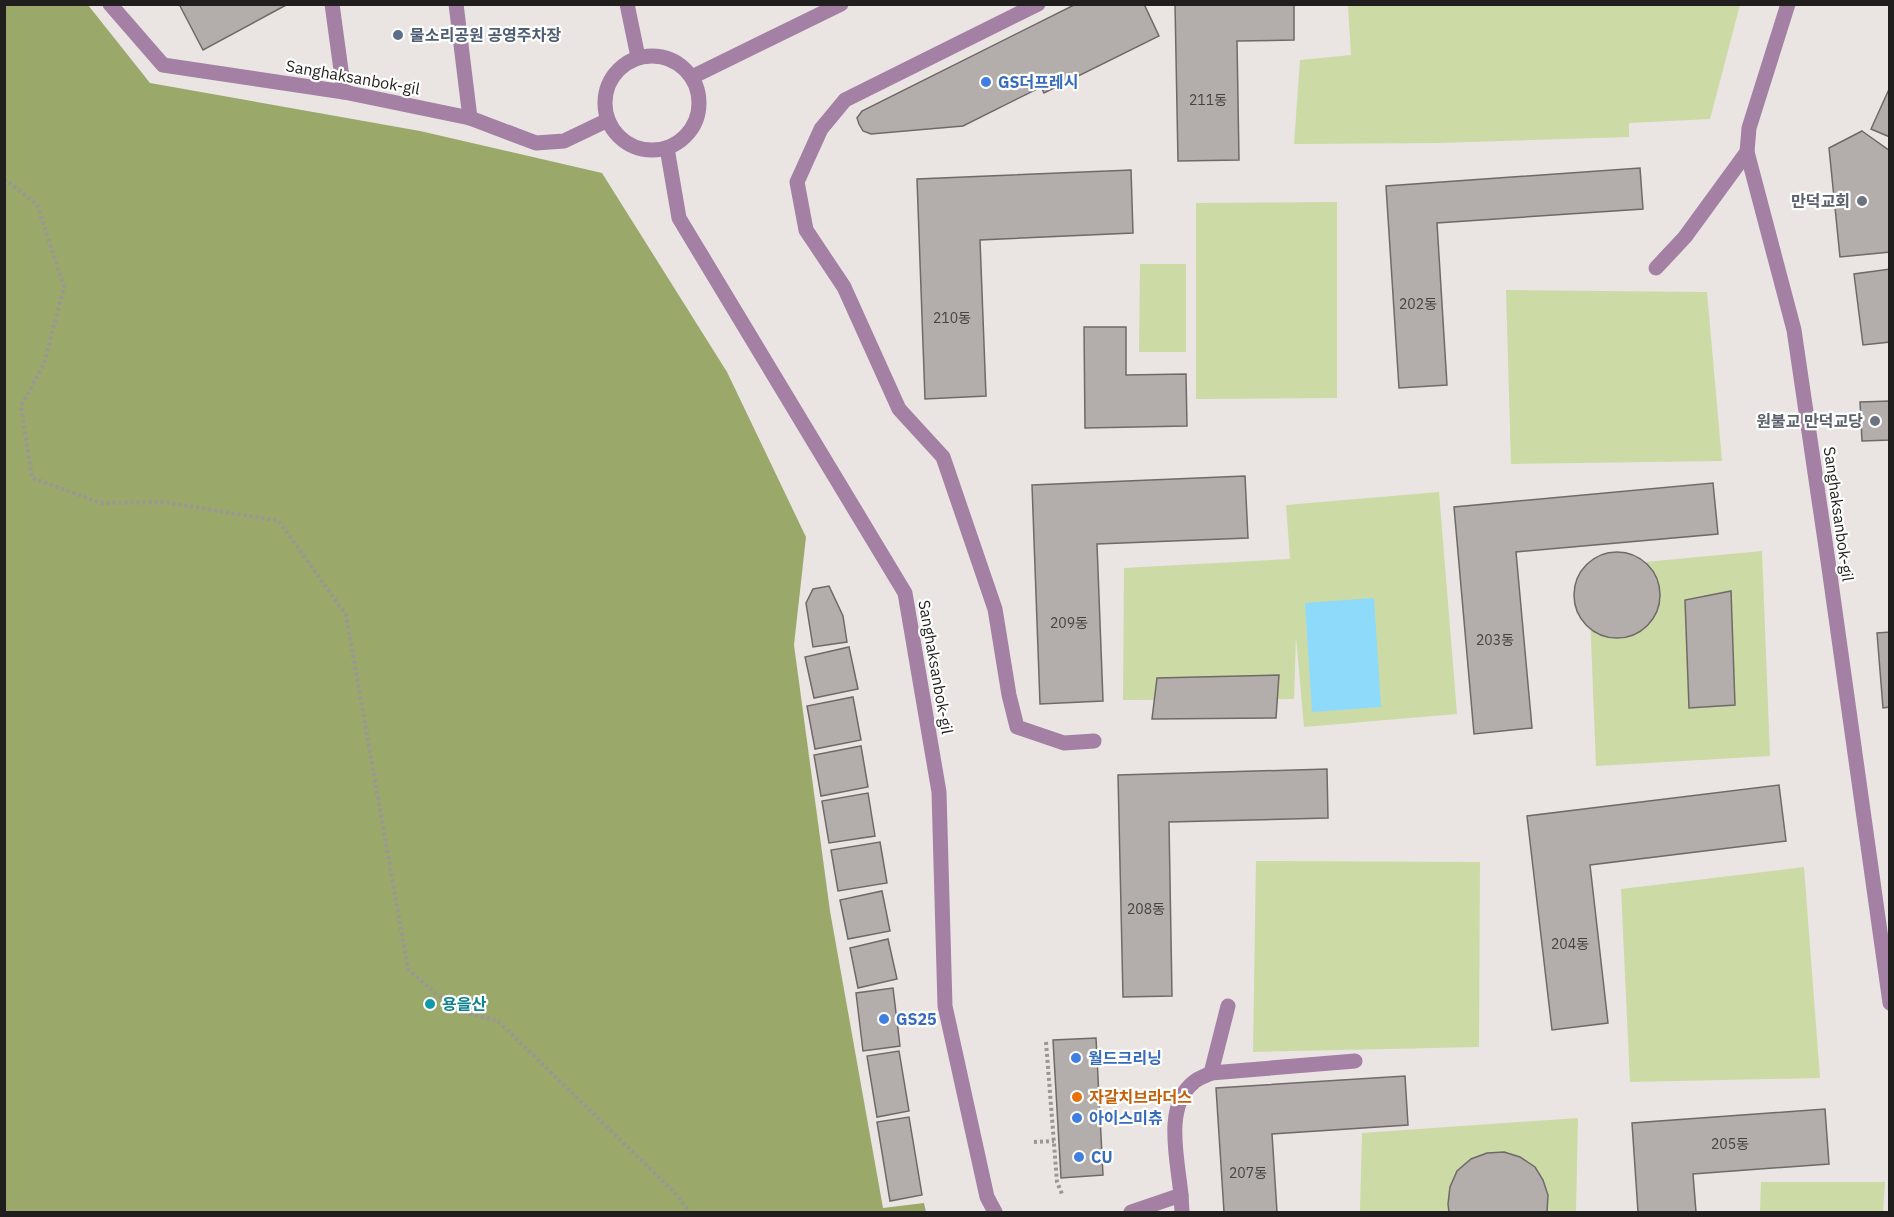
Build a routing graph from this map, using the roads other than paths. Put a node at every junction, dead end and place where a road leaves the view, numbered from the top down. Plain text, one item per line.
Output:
1 (110, 4) edge
2 (332, 4) edge
3 (456, 4) edge
4 (627, 4) edge
5 (842, 4) edge
6 (1038, 4) edge
7 (1788, 4) edge
8 (639, 57) junction
9 (692, 77) junction
10 (344, 92) junction
11 (470, 118) junction
12 (608, 120) junction
13 (667, 148) junction
14 (1747, 152) junction
15 (1656, 268) dead end
16 (1094, 741) dead end
17 (1890, 1003) edge
18 (1228, 1006) dead end
19 (1355, 1061) dead end
20 (1211, 1073) junction
21 (1181, 1195) junction
22 (987, 1197) junction
23 (982, 1212) edge
24 (995, 1212) edge
25 (1131, 1212) edge
26 (1182, 1212) edge

1 - 10 street, Sanghaksanbok-gil
2 - 10 street
3 - 11 street
4 - 8 street
5 - 9 street
6 - 16 street
7 - 14 street, Sanghaksanbok-gil
8 - 9 street
8 - 12 street
9 - 13 street
10 - 11 street, Sanghaksanbok-gil
11 - 12 street, Sanghaksanbok-gil
12 - 13 street
13 - 22 street, Sanghaksanbok-gil
14 - 15 street
14 - 17 street, Sanghaksanbok-gil
18 - 20 street
19 - 20 street
20 - 21 street
21 - 25 street
21 - 26 street
22 - 23 street
22 - 24 street, Sanghaksanbok-gil

